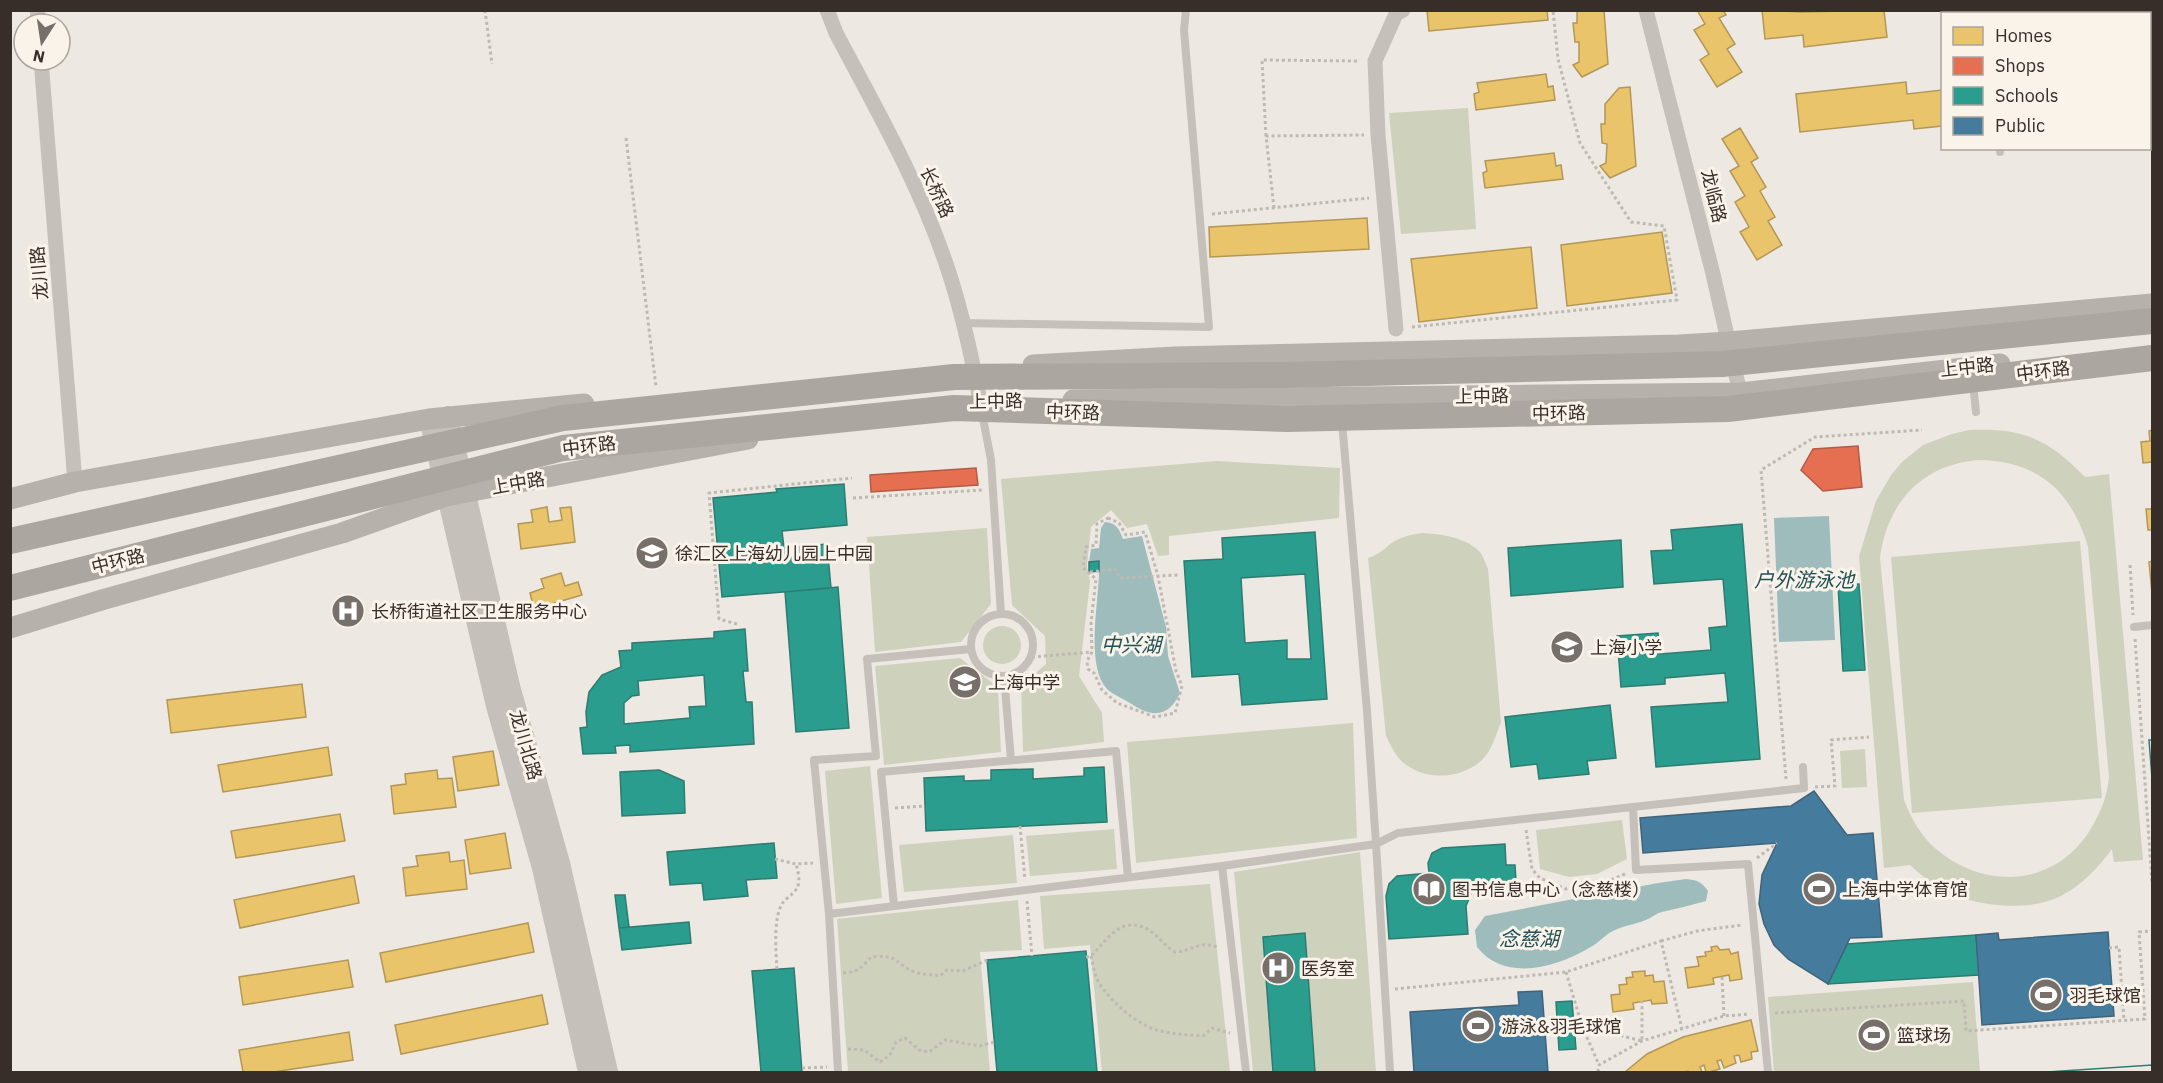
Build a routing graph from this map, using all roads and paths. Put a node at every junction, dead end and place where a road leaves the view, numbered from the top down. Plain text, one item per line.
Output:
1 (485, 10) edge
2 (827, 10) edge
3 (1186, 10) edge
4 (1403, 10) edge
5 (1553, 10) edge
6 (1646, 10) edge
7 (2151, 10) edge
8 (2152, 24) edge
9 (1375, 61) junction
10 (492, 64) dead end
11 (42, 72) edge
12 (1378, 135) junction
13 (1266, 136) junction
14 (626, 138) dead end
15 (1383, 197) junction
16 (1274, 208) junction
17 (1200, 215) junction
18 (2152, 304) edge
19 (2152, 321) edge
20 (963, 323) junction
21 (1396, 329) joint
22 (1729, 342) junction
23 (2152, 346) edge
24 (2152, 358) edge
25 (1971, 367) junction
26 (974, 369) junction
27 (1740, 393) junction
28 (657, 397) junction
29 (1341, 398) junction
30 (980, 401) junction
31 (1976, 412) dead end
32 (438, 417) junction
33 (1922, 430) dead end
34 (852, 478) dead end
35 (75, 483) junction
36 (993, 489) junction
37 (455, 494) junction
38 (853, 498) dead end
39 (10, 499) edge
40 (10, 541) edge
41 (2130, 565) dead end
42 (1089, 572) junction
43 (1178, 575) dead end
44 (1158, 576) junction
45 (10, 588) edge
46 (1001, 614) junction
47 (737, 624) dead end
48 (2152, 625) edge
49 (2134, 627) junction
50 (10, 628) edge
51 (971, 649) junction
52 (1092, 652) junction
53 (1032, 657) junction
54 (1004, 676) junction
55 (1869, 737) dead end
56 (1011, 760) junction
57 (1803, 767) dead end
58 (1804, 788) junction
59 (1787, 790) junction
60 (925, 806) dead end
61 (1633, 807) junction
62 (884, 809) junction
63 (1524, 819) junction
64 (1020, 826) dead end
65 (1777, 843) dead end
66 (1376, 844) junction
67 (776, 859) dead end
68 (824, 862) junction
69 (796, 864) junction
70 (1749, 864) junction
71 (1222, 866) junction
72 (1636, 870) junction
73 (1128, 877) junction
74 (2152, 883) edge
75 (1026, 891) junction
76 (894, 906) junction
77 (829, 914) junction
78 (1754, 924) junction
79 (2152, 931) edge
80 (1661, 941) junction
81 (2109, 948) dead end
82 (1232, 953) junction
83 (1032, 956) dead end
84 (987, 960) dead end
85 (777, 969) dead end
86 (1566, 972) junction
87 (832, 973) junction
88 (1722, 977) dead end
89 (1385, 991) junction
90 (1642, 1001) dead end
91 (1762, 1013) junction
92 (1724, 1016) junction
93 (2124, 1021) junction
94 (1582, 1026) junction
95 (1682, 1029) junction
96 (1241, 1033) junction
97 (1642, 1041) junction
98 (994, 1042) dead end
99 (837, 1052) junction
100 (1599, 1065) junction
101 (802, 1068) dead end
102 (838, 1069) edge
103 (588, 1072) edge
104 (608, 1072) edge
105 (1246, 1072) edge
106 (1390, 1072) edge
107 (1598, 1072) edge
108 (1768, 1072) edge

1 - 10 path
2 - 20 street, 长桥路
3 - 17 lane
4 - 9 street
5 - 21 path
6 - 22 street, 龙临路
7 - 8 lane
9 - 12 street
9 - 13 path
11 - 35 street, 龙川路
12 - 13 path
12 - 15 street
13 - 16 path
14 - 28 path
15 - 16 path
15 - 21 street
16 - 17 path
17 - 20 lane
18 - 22 main road, 上中路
19 - 40 highway, 中环路, bridge
20 - 26 street, 长桥路
22 - 26 main road, 上中路
22 - 27 street, 龙临路
23 - 25 main road, 上中路
24 - 45 highway, 中环路, bridge
25 - 27 main road, 上中路
25 - 31 lane
26 - 28 main road, 上中路
26 - 30 street, 长桥路
27 - 29 main road, 上中路
28 - 32 main road, 上中路
29 - 30 main road, 上中路
29 - 66 lane
30 - 36 lane
30 - 37 main road, 上中路
32 - 35 main road, 上中路
32 - 37 street, 龙川北路
33 - 59 path
34 - 47 path
35 - 39 main road, 上中路
36 - 38 path
36 - 46 lane
37 - 50 main road, 上中路
37 - 103 street, 龙川北路
37 - 104 street, 龙川北路
41 - 49 path
42 - 44 path
42 - 44 path
42 - 52 path
43 - 44 path
44 - 52 path
46 - 51 lane
46 - 53 lane
48 - 49 lane
49 - 74 path
51 - 54 lane
51 - 68 lane
52 - 53 path
53 - 54 lane
54 - 56 lane
55 - 58 path
56 - 62 lane
56 - 73 lane
57 - 58 lane
58 - 59 lane
59 - 61 lane
60 - 62 path
61 - 63 lane
61 - 72 lane
62 - 76 lane
63 - 66 lane
63 - 72 path
64 - 75 path
65 - 70 path
66 - 71 lane
66 - 89 lane
67 - 69 path
68 - 69 path
68 - 77 lane
69 - 85 path
70 - 72 lane
70 - 78 lane
71 - 73 lane
71 - 82 lane
73 - 75 lane
75 - 76 lane
75 - 83 path
76 - 77 lane
77 - 87 lane
78 - 80 path
78 - 91 lane
79 - 93 path
80 - 86 path
80 - 95 path
81 - 93 path
82 - 96 lane
82 - 96 path
84 - 87 path
86 - 89 path
86 - 94 path
87 - 99 lane
88 - 92 path
89 - 106 lane
90 - 97 path
91 - 92 path
91 - 93 path
91 - 108 lane
92 - 95 path
94 - 97 path
94 - 100 path
95 - 97 path
96 - 105 lane
97 - 100 path
98 - 99 path
99 - 102 lane
100 - 107 path
101 - 102 path

